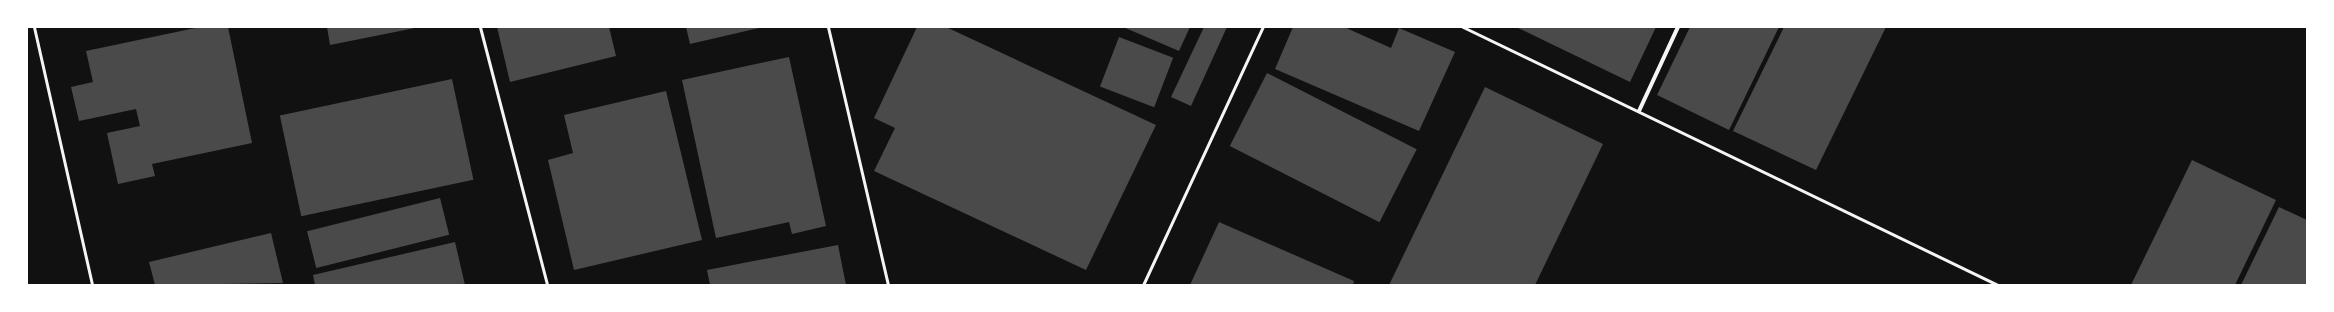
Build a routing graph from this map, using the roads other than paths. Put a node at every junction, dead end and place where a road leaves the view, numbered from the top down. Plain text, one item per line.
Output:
1 (34, 27) edge
2 (480, 27) edge
3 (828, 27) edge
4 (1263, 27) edge
5 (1463, 27) edge
6 (1678, 27) edge
7 (1639, 111) junction
8 (92, 285) edge
9 (547, 285) edge
10 (888, 285) edge
11 (1143, 285) edge
12 (1998, 285) edge

1 - 8 lane
2 - 9 lane
3 - 10 lane
4 - 11 lane
5 - 7 lane
6 - 7 street
7 - 12 lane

